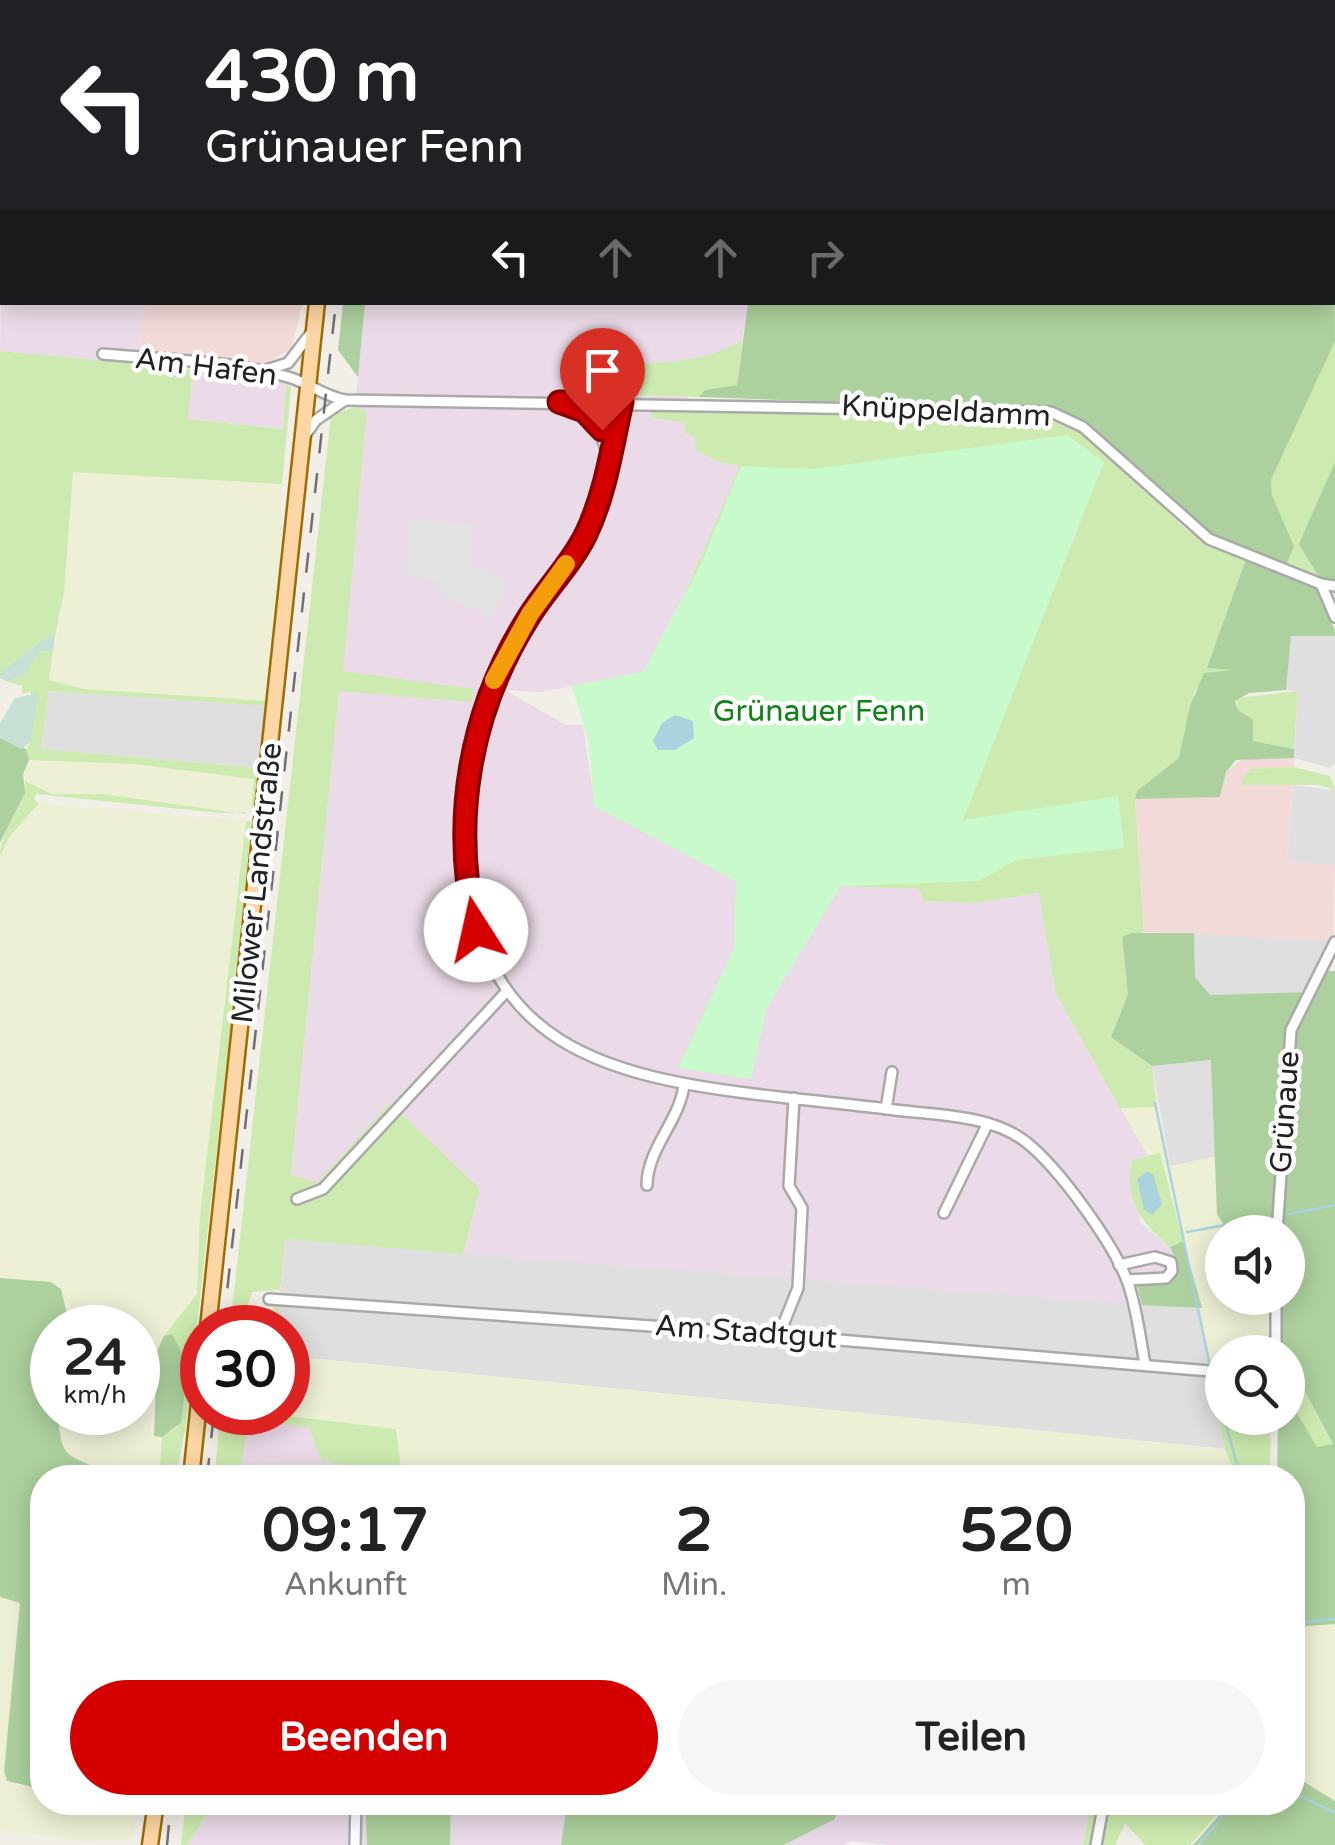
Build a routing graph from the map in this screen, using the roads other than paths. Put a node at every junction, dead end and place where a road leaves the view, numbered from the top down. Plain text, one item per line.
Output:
1 (317, 305) edge
2 (314, 326) junction
3 (103, 354) dead end
4 (262, 371) junction
5 (307, 386) junction
6 (345, 400) junction
7 (559, 402) junction
8 (622, 402) junction
9 (303, 438) junction
10 (606, 471) junction
11 (1321, 584) junction
12 (1335, 586) edge
13 (1335, 616) edge
14 (1335, 942) edge
15 (506, 992) junction
16 (892, 1072) dead end
17 (684, 1085) junction
18 (794, 1098) junction
19 (886, 1108) junction
20 (987, 1124) junction
21 (647, 1184) dead end
22 (298, 1199) dead end
23 (944, 1214) dead end
24 (1278, 1215) edge
25 (1119, 1265) junction
26 (1127, 1280) junction
27 (269, 1300) dead end
28 (210, 1305) edge
29 (779, 1334) junction
30 (1145, 1364) junction
31 (1205, 1370) edge
32 (196, 1435) edge
33 (192, 1465) edge
34 (154, 1815) edge
35 (356, 1815) edge
36 (1102, 1815) edge
37 (150, 1845) edge
38 (355, 1845) edge
39 (1096, 1845) edge

1 - 2 main road, Milower Landstraße
2 - 4 street
2 - 5 main road, Milower Landstraße
3 - 4 street, Am Hafen
4 - 5 street, Am Hafen
5 - 6 street
5 - 9 main road, Milower Landstraße
6 - 7 street
6 - 9 street
7 - 8 street
7 - 10 street
8 - 10 street
8 - 11 street, Knüppeldamm
9 - 28 main road, Milower Landstraße
10 - 15 street
11 - 12 street, Knüppeldamm
11 - 13 street
14 - 24 street, Grünaue
15 - 17 street
15 - 22 street
16 - 19 street
17 - 18 street
17 - 21 street
18 - 19 street
18 - 29 street
19 - 20 street
20 - 23 street
20 - 25 street
25 - 26 street
25 - 26 street
26 - 30 street
27 - 29 street, Am Stadtgut
29 - 30 street, Am Stadtgut
30 - 31 street, Am Stadtgut
32 - 33 main road
34 - 37 main road
35 - 38 street
36 - 39 street

